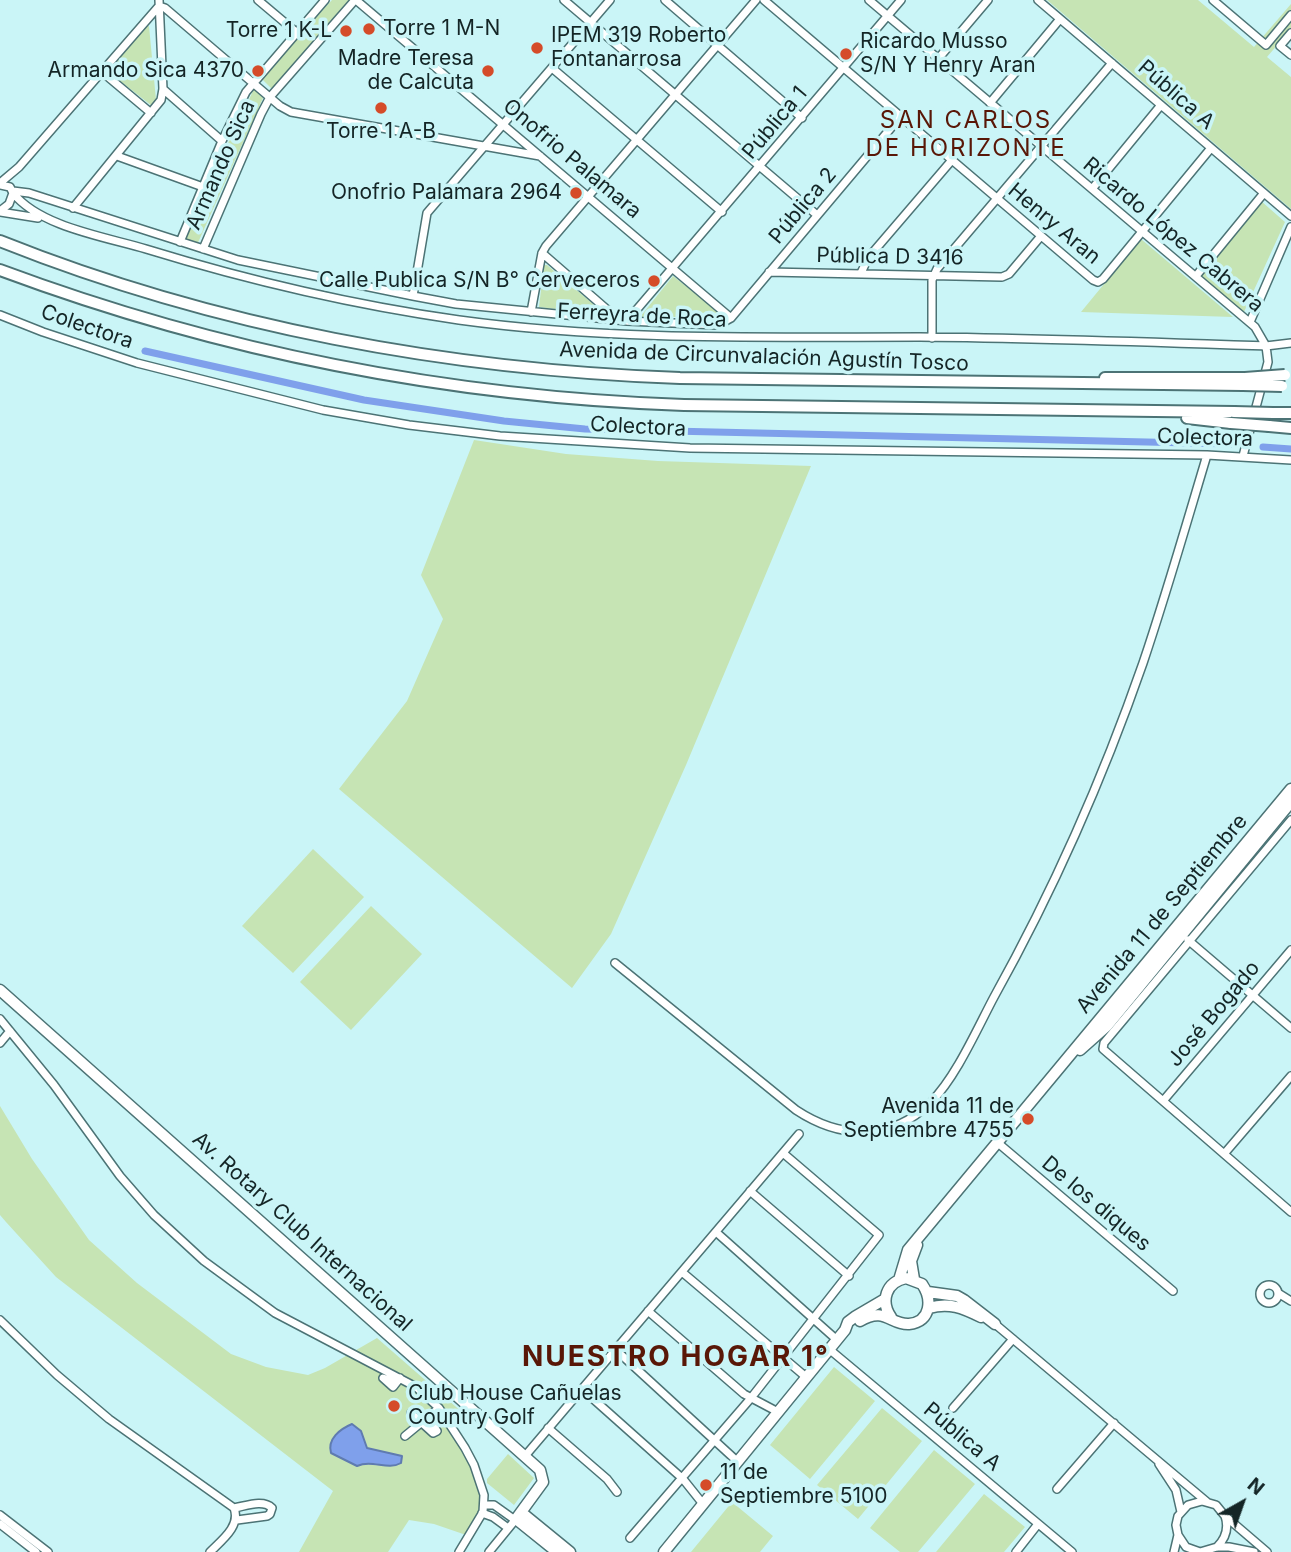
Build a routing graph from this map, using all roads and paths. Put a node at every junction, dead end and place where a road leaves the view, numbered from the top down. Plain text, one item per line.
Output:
1 (258, 0) edge
2 (325, 0) edge
3 (356, 0) edge
4 (564, 0) edge
5 (610, 0) edge
6 (664, 0) edge
7 (756, 0) edge
8 (764, 0) edge
9 (869, 0) edge
10 (901, 0) edge
11 (988, 0) edge
12 (1038, 0) edge
13 (1213, 0) edge
14 (159, 3) edge
15 (1291, 15) edge
16 (887, 16) junction
17 (1060, 19) junction
18 (590, 23) junction
19 (296, 32) junction
20 (1291, 33) edge
21 (718, 46) junction
22 (1291, 55) edge
23 (938, 59) junction
24 (1112, 63) junction
25 (552, 68) junction
26 (844, 68) junction
27 (101, 71) junction
28 (253, 82) junction
29 (163, 89) junction
30 (676, 95) junction
31 (270, 97) junction
32 (990, 103) junction
33 (1161, 105) junction
34 (151, 113) junction
35 (901, 116) junction
36 (802, 118) junction
37 (503, 124) junction
38 (222, 141) junction
39 (637, 141) junction
40 (484, 146) junction
41 (1042, 146) junction
42 (1211, 148) junction
43 (117, 156) junction
44 (541, 157) junction
45 (952, 160) junction
46 (19, 167) junction
47 (761, 167) junction
48 (0, 184) edge
49 (203, 187) junction
50 (1092, 189) junction
51 (12, 190) junction
52 (1264, 193) junction
53 (589, 196) junction
54 (997, 198) junction
55 (73, 208) junction
56 (0, 211) edge
57 (722, 212) junction
58 (817, 215) junction
59 (1291, 216) edge
60 (49, 220) junction
61 (1291, 228) edge
62 (1142, 231) junction
63 (1041, 236) junction
64 (0, 241) edge
65 (180, 242) junction
66 (203, 249) junction
67 (542, 253) junction
68 (674, 268) junction
69 (0, 270) edge
70 (769, 272) junction
71 (862, 273) junction
72 (933, 275) junction
73 (1196, 276) junction
74 (413, 296) junction
75 (531, 312) junction
76 (0, 315) edge
77 (731, 318) junction
78 (624, 321) junction
79 (1250, 322) junction
80 (932, 338) junction
81 (1291, 343) edge
82 (1266, 346) junction
83 (1287, 380) edge
84 (1291, 413) edge
85 (1232, 417) junction
86 (1291, 428) edge
87 (1207, 455) junction
88 (1242, 456) junction
89 (1291, 460) edge
90 (1291, 789) edge
91 (1291, 802) edge
92 (1271, 819) junction
93 (1291, 821) edge
94 (1284, 829) junction
95 (1291, 835) edge
96 (1182, 935) junction
97 (1291, 950) edge
98 (615, 963) dead end
99 (0, 990) edge
100 (1252, 995) junction
101 (0, 1019) edge
102 (1291, 1028) edge
103 (10, 1031) junction
104 (0, 1043) edge
105 (1063, 1063) junction
106 (1291, 1076) edge
107 (1163, 1101) junction
108 (799, 1134) dead end
109 (998, 1143) junction
110 (783, 1153) junction
111 (1224, 1154) junction
112 (750, 1191) junction
113 (1291, 1199) edge
114 (1288, 1209) edge
115 (716, 1231) junction
116 (924, 1233) junction
117 (682, 1272) junction
118 (849, 1276) junction
119 (914, 1279) junction
120 (899, 1280) junction
121 (1173, 1291) dead end
122 (928, 1292) junction
123 (1278, 1293) dead end
124 (885, 1299) junction
125 (1291, 1301) edge
126 (929, 1308) junction
127 (648, 1311) junction
128 (891, 1317) junction
129 (0, 1320) edge
130 (814, 1320) junction
131 (995, 1324) junction
132 (845, 1330) junction
133 (1013, 1339) junction
134 (837, 1340) junction
135 (830, 1349) junction
136 (616, 1350) junction
137 (782, 1358) junction
138 (806, 1377) junction
139 (582, 1389) junction
140 (751, 1398) junction
141 (439, 1408) junction
142 (953, 1408) dead end
143 (778, 1412) junction
144 (411, 1413) dead end
145 (428, 1416) junction
146 (421, 1422) junction
147 (1114, 1423) junction
148 (548, 1428) junction
149 (405, 1436) dead end
150 (716, 1439) junction
151 (525, 1456) junction
152 (1154, 1457) junction
153 (738, 1461) junction
154 (683, 1479) junction
155 (1057, 1489) dead end
156 (617, 1492) dead end
157 (1207, 1502) junction
158 (703, 1504) junction
159 (485, 1505) junction
160 (234, 1508) junction
161 (1181, 1512) junction
162 (482, 1513) junction
163 (0, 1515) edge
164 (1225, 1516) junction
165 (517, 1517) junction
166 (237, 1520) junction
167 (0, 1524) edge
168 (1038, 1524) junction
169 (508, 1528) junction
170 (1178, 1535) junction
171 (629, 1538) dead end
172 (1217, 1547) junction
173 (36, 1552) edge
174 (48, 1552) edge
175 (210, 1552) edge
176 (458, 1552) edge
177 (489, 1552) edge
178 (557, 1552) edge
179 (570, 1552) edge
180 (664, 1552) edge
181 (1016, 1552) edge
182 (1072, 1552) edge
183 (1174, 1552) edge
184 (1200, 1552) edge
185 (1254, 1552) edge
186 (1267, 1552) edge

1 - 19 street
2 - 19 street, Armando Sica
3 - 31 street, Armando Sica
3 - 37 street, Onofrio Palamara
4 - 18 street
5 - 18 street
6 - 21 street
7 - 21 street
8 - 26 street, Henry Aran
9 - 16 street, Ricardo López Cabrera
10 - 16 street, Pública 1
11 - 23 street
12 - 17 street, Pública A
13 - 15 street
14 - 27 street
14 - 28 street
14 - 29 street
16 - 23 street, Ricardo López Cabrera
16 - 26 street, Pública 1
17 - 24 street, Pública A
17 - 32 street
18 - 25 street
18 - 30 street
19 - 28 street, Armando Sica
20 - 22 street
21 - 30 street
21 - 36 street
23 - 32 street, Ricardo López Cabrera
24 - 33 street, Pública A
24 - 41 street
25 - 37 street
25 - 39 street
26 - 35 street, Henry Aran
26 - 36 street, Pública 1
27 - 34 street
27 - 46 street
28 - 31 street
28 - 38 street, Armando Sica
29 - 34 street
29 - 38 street
30 - 39 street
30 - 47 street
31 - 40 street
31 - 66 street, Armando Sica
32 - 41 street, Ricardo López Cabrera
33 - 42 street, Pública A
33 - 50 street
34 - 43 street
35 - 45 street, Henry Aran
35 - 58 street, Pública 2
36 - 47 street, Pública 1
37 - 40 street
37 - 44 street, Onofrio Palamara
38 - 49 street, Armando Sica
39 - 53 street
39 - 57 street
40 - 44 street
40 - 74 street
41 - 50 street, Ricardo López Cabrera
41 - 54 street
42 - 52 street, Pública A
42 - 62 street
43 - 49 street
43 - 55 street
44 - 53 street, Onofrio Palamara
45 - 54 street, Henry Aran
45 - 71 street
46 - 48 street
46 - 51 street
47 - 57 street, Pública 1
47 - 58 street
48 - 51 street, Ferreyra de Roca
49 - 65 street, Armando Sica
50 - 62 street, Ricardo López Cabrera
51 - 55 street, Ferreyra de Roca
51 - 56 street
51 - 60 street, Ferreyra de Roca
52 - 59 street, Pública A
52 - 73 street
53 - 67 street
53 - 68 street, Onofrio Palamara
54 - 63 street, Henry Aran
54 - 72 street
55 - 65 street, Ferreyra de Roca
56 - 60 street
57 - 68 street, Pública 1
58 - 70 street, Pública 2
60 - 80 street, Ferreyra de Roca
61 - 79 street
62 - 63 street, Henry Aran
62 - 73 street, Ricardo López Cabrera
63 - 72 street, Pública D 3416
64 - 83 highway, Avenida de Circunvalación Agustín Tosco, bridge
65 - 66 street, Ferreyra de Roca
66 - 74 street, Ferreyra de Roca
67 - 75 street
67 - 78 street
68 - 77 street, Onofrio Palamara
68 - 78 street, Pública 1
69 - 85 highway
70 - 71 street, Pública D 3416
70 - 77 street, Pública 2
71 - 72 street, Pública D 3416
72 - 80 street
73 - 79 street, Ricardo López Cabrera
74 - 75 street
75 - 78 street
76 - 87 street, Colectora
77 - 78 street
79 - 82 street, Ricardo López Cabrera
80 - 82 street, Ferreyra de Roca
81 - 82 street, Ferreyra de Roca
82 - 88 street, Ricardo López Cabrera
84 - 85 highway, bridge
85 - 86 highway, bridge
87 - 88 street, Colectora
87 - 98 street
88 - 89 street, Colectora
90 - 92 main road, Avenida 11 de Septiembre
91 - 92 main road, Avenida 11 de Septiembre
92 - 94 street
92 - 96 main road, Avenida 11 de Septiembre
93 - 94 street
94 - 95 street
94 - 96 street
96 - 100 street
96 - 105 main road, Avenida 11 de Septiembre
96 - 105 main road, Avenida 11 de Septiembre
96 - 107 street
97 - 100 street, José Bogado
99 - 151 main road, Av. Rotary Club Internacional
100 - 102 street
100 - 107 street, José Bogado
101 - 103 street
103 - 104 street
103 - 141 street
105 - 109 main road, Avenida 11 de Septiembre
106 - 111 street
107 - 111 street
108 - 110 street
109 - 116 main road, Avenida 11 de Septiembre
109 - 121 street, De los diques
110 - 112 street
110 - 118 street
111 - 114 street
112 - 115 street
112 - 118 street
113 - 114 street
115 - 117 street
115 - 130 street
116 - 119 main road
116 - 120 main road
117 - 127 street
117 - 137 street
118 - 130 street
119 - 120 main road
119 - 122 main road
120 - 124 main road
122 - 126 main road
122 - 131 main road
123 - 125 street
124 - 128 main road
124 - 132 main road
126 - 128 main road
126 - 131 main road
127 - 136 street
127 - 140 street
128 - 132 main road
129 - 160 street
130 - 134 street
130 - 137 street
131 - 133 street
132 - 134 main road
133 - 142 street
133 - 147 street
134 - 135 main road
135 - 138 main road
135 - 168 street, Pública A
136 - 139 street
136 - 150 street
137 - 138 street
137 - 140 street
138 - 143 main road
139 - 148 street
139 - 154 street
140 - 143 street
140 - 150 street
141 - 145 street
141 - 159 street
143 - 153 main road
144 - 146 street
145 - 146 street
145 - 146 street
146 - 149 street
147 - 152 street
147 - 155 street
148 - 151 street
148 - 156 street
150 - 153 street
150 - 154 street
151 - 165 main road, Av. Rotary Club Internacional
152 - 157 street
152 - 161 street
153 - 158 main road
154 - 158 street
154 - 171 street
157 - 161 street
157 - 164 street
158 - 180 main road
159 - 162 street
159 - 165 street
160 - 166 street
160 - 166 street
161 - 170 street
162 - 169 street
162 - 176 street
163 - 174 street
164 - 172 street
164 - 186 street
165 - 169 street
165 - 178 main road
165 - 179 main road
166 - 175 street
167 - 173 street
168 - 181 street
168 - 182 street, Pública A
169 - 177 street
170 - 183 street
170 - 184 street
172 - 184 street
172 - 185 street

